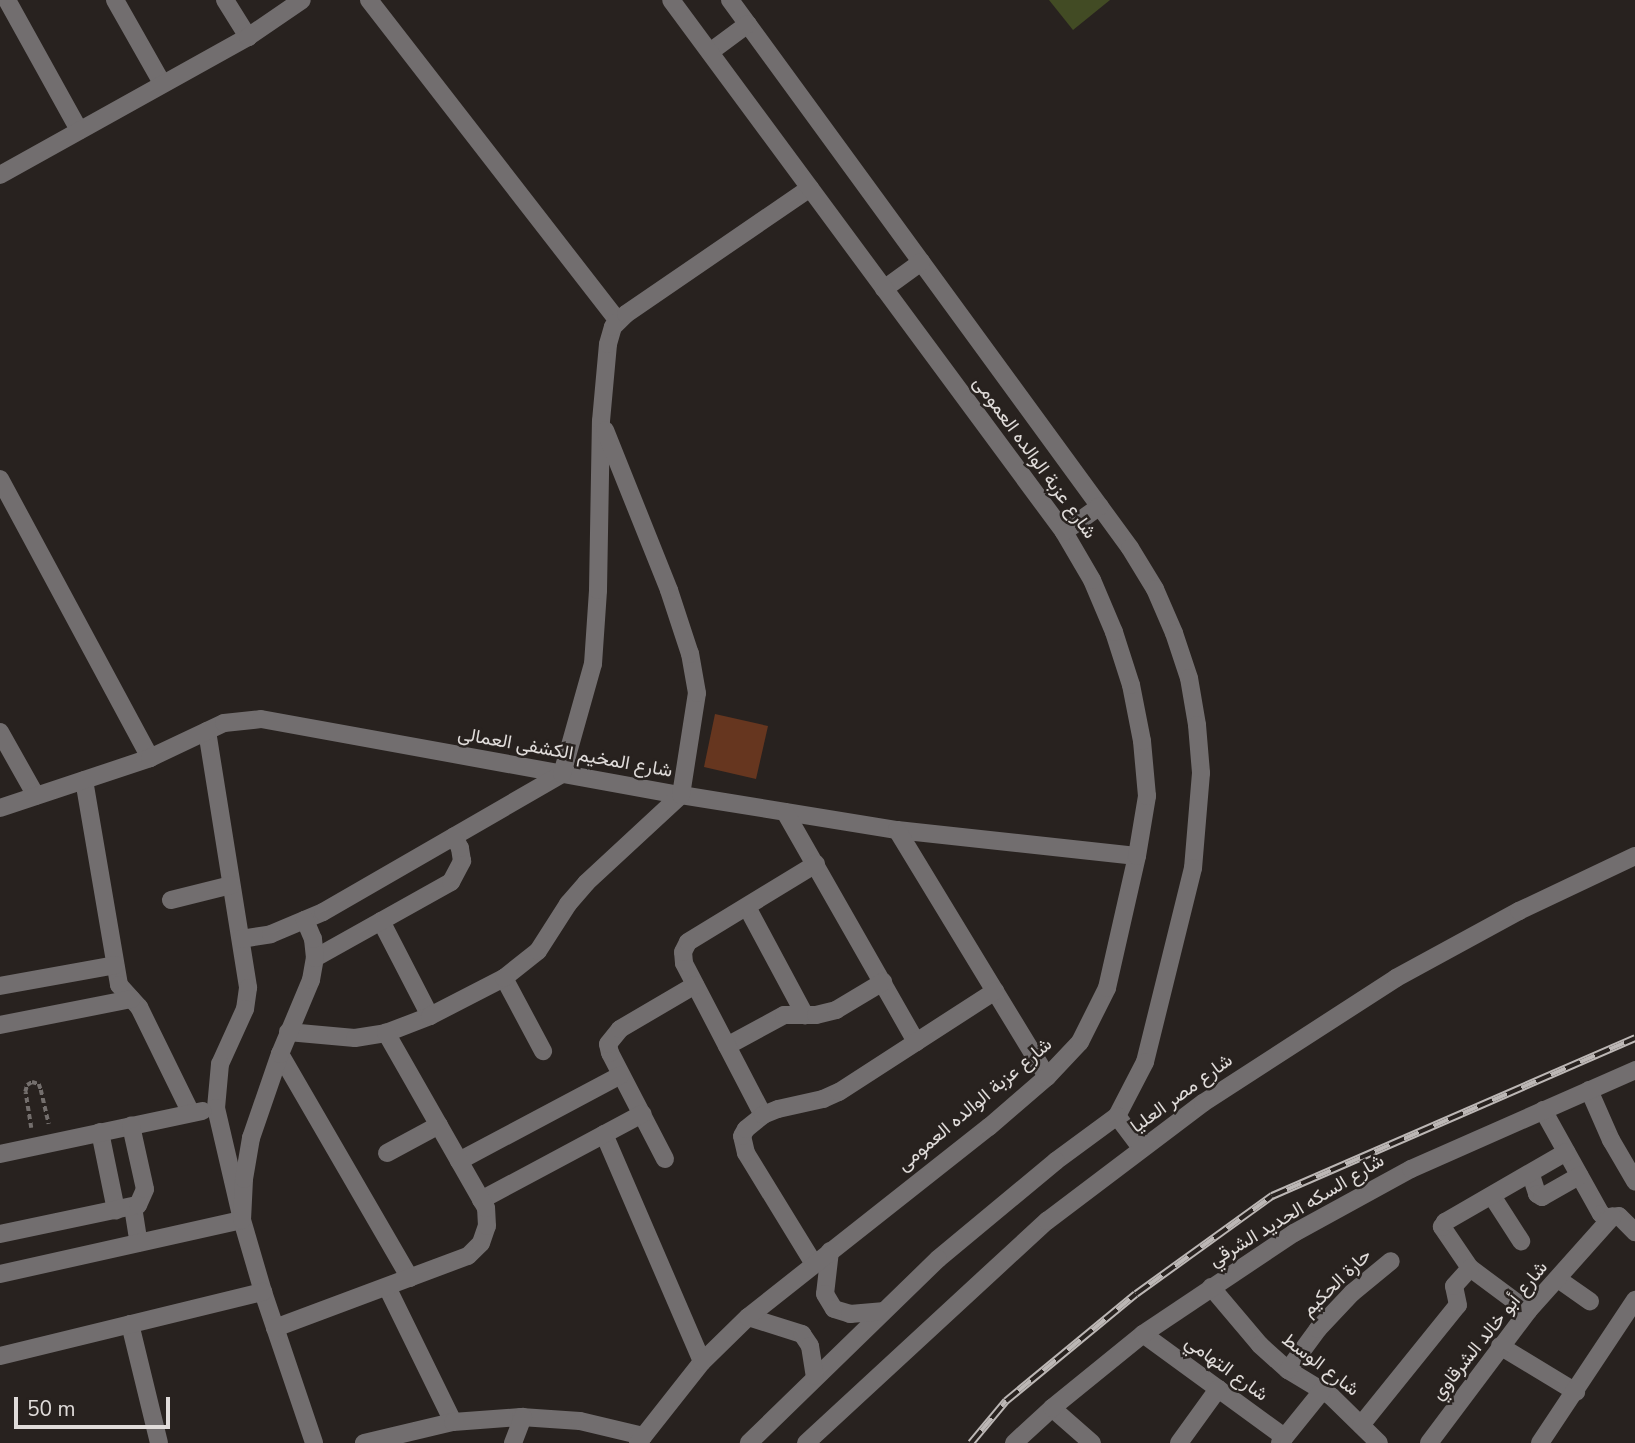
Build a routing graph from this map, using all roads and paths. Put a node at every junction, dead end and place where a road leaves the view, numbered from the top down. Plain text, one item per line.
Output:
1 (7, 0) edge
2 (115, 0) edge
3 (225, 0) edge
4 (302, 0) edge
5 (369, 0) edge
6 (671, 0) edge
7 (730, 0) edge
8 (748, 24) junction
9 (248, 37) junction
10 (710, 52) junction
11 (162, 83) junction
12 (79, 130) junction
13 (0, 175) edge
14 (810, 188) junction
15 (921, 262) junction
16 (884, 289) junction
17 (618, 321) junction
18 (601, 421) junction
19 (0, 479) edge
20 (4, 498) edge
21 (1100, 506) junction
22 (1064, 532) junction
23 (207, 731) junction
24 (0, 732) edge
25 (150, 758) junction
26 (562, 774) junction
27 (84, 780) junction
28 (681, 795) junction
29 (36, 796) junction
30 (0, 808) edge
31 (785, 811) junction
32 (897, 830) junction
33 (454, 837) junction
34 (1137, 856) junction
35 (1635, 856) edge
36 (816, 864) junction
37 (231, 885) junction
38 (171, 900) dead end
39 (747, 907) junction
40 (305, 920) junction
41 (381, 921) junction
42 (241, 939) junction
43 (315, 958) junction
44 (115, 965) junction
45 (504, 978) junction
46 (883, 982) junction
47 (695, 985) junction
48 (0, 986) edge
49 (995, 991) junction
50 (131, 999) junction
51 (805, 1015) junction
52 (430, 1016) junction
53 (0, 1025) edge
54 (288, 1032) junction
55 (386, 1033) junction
56 (916, 1042) junction
57 (727, 1046) junction
58 (543, 1051) dead end
59 (280, 1054) junction
60 (1635, 1070) edge
61 (621, 1075) junction
62 (1047, 1077) junction
63 (1589, 1090) junction
64 (216, 1108) junction
65 (1543, 1110) junction
66 (191, 1113) junction
67 (642, 1114) junction
68 (763, 1115) junction
69 (1117, 1116) junction
70 (439, 1125) junction
71 (131, 1126) junction
72 (100, 1132) junction
73 (604, 1134) junction
74 (44, 1145) junction
75 (1142, 1149) junction
76 (1566, 1152) junction
77 (387, 1153) dead end
78 (0, 1154) edge
79 (665, 1159) dead end
80 (459, 1161) junction
81 (1531, 1175) junction
82 (1579, 1176) junction
83 (1634, 1176) edge
84 (1492, 1196) junction
85 (481, 1200) junction
86 (124, 1209) junction
87 (1613, 1216) junction
88 (242, 1220) junction
89 (1635, 1232) edge
90 (0, 1234) edge
91 (1521, 1241) dead end
92 (139, 1243) junction
93 (830, 1251) junction
94 (1391, 1261) dead end
95 (814, 1264) junction
96 (1470, 1268) junction
97 (0, 1274) edge
98 (410, 1278) junction
99 (1558, 1279) junction
100 (387, 1287) junction
101 (1211, 1287) junction
102 (263, 1292) junction
103 (1635, 1300) edge
104 (1590, 1301) dead end
105 (882, 1311) junction
106 (1528, 1311) junction
107 (748, 1317) junction
108 (130, 1324) junction
109 (275, 1328) junction
110 (1143, 1334) junction
111 (1500, 1346) junction
112 (0, 1356) edge
113 (702, 1362) junction
114 (1288, 1370) junction
115 (815, 1376) junction
116 (1218, 1389) junction
117 (1322, 1391) junction
118 (1576, 1392) junction
119 (1052, 1408) junction
120 (523, 1417) junction
121 (450, 1423) junction
122 (1361, 1425) junction
123 (640, 1439) edge
124 (1282, 1440) edge
125 (1375, 1442) edge
126 (159, 1443) edge
127 (314, 1443) edge
128 (364, 1443) edge
129 (439, 1443) edge
130 (513, 1443) edge
131 (749, 1443) edge
132 (806, 1443) edge
133 (1014, 1443) edge
134 (1092, 1443) edge
135 (1179, 1443) edge
136 (1429, 1443) edge
137 (1541, 1443) edge

1 - 12 street
2 - 11 street
3 - 9 street
4 - 9 street
5 - 17 street
6 - 10 street, شارع عزبة الوالده العمومى
7 - 8 street, شارع عزبة الوالده العمومى
8 - 10 street
8 - 15 street, شارع عزبة الوالده العمومى
9 - 11 street
10 - 14 street, شارع عزبة الوالده العمومى
11 - 12 street
12 - 13 street
14 - 16 street, شارع عزبة الوالده العمومى
14 - 17 street
15 - 16 street
15 - 21 street, شارع عزبة الوالده العمومى
16 - 22 street, شارع عزبة الوالده العمومى
17 - 18 street
18 - 26 street
18 - 28 street
19 - 20 street
20 - 25 street
21 - 22 street
21 - 69 street, شارع عزبة الوالده العمومى
22 - 34 street, شارع عزبة الوالده العمومى
23 - 25 street, شارع المخيم الكشفى العمالى
23 - 26 street, شارع المخيم الكشفى العمالى
23 - 37 street
24 - 29 street
25 - 27 street, شارع المخيم الكشفى العمالى
26 - 28 street, شارع المخيم الكشفى العمالى
26 - 33 street
27 - 29 street, شارع المخيم الكشفى العمالى
27 - 44 street
28 - 31 street, شارع المخيم الكشفى العمالى
28 - 45 street
29 - 30 street, شارع المخيم الكشفى العمالى
31 - 32 street, شارع المخيم الكشفى العمالى
31 - 36 street
32 - 34 street, شارع المخيم الكشفى العمالى
32 - 49 street
33 - 40 street
33 - 41 street
34 - 62 street, شارع عزبة الوالده العمومى
35 - 75 street, شارع مصر العليا
36 - 39 street
36 - 46 street
37 - 38 street
37 - 42 street
39 - 47 street
39 - 51 street
40 - 42 street
40 - 43 street
41 - 43 street
41 - 52 street
42 - 64 street
43 - 54 street
44 - 48 street
44 - 50 street
45 - 52 street
45 - 58 street
46 - 51 street
46 - 56 street
47 - 57 street
47 - 61 street
49 - 56 street
49 - 62 street
50 - 53 street
50 - 66 street
51 - 57 street
52 - 55 street
54 - 55 street
54 - 59 street
55 - 70 street
56 - 68 street
57 - 68 street
59 - 88 street
59 - 98 street
60 - 63 street, شارع السكه الحديد الشرقي
61 - 67 street
61 - 80 street
62 - 93 street, شارع عزبة الوالده العمومى
63 - 65 street, شارع السكه الحديد الشرقي
63 - 83 street
64 - 66 street
64 - 88 street
65 - 76 street
65 - 101 street, شارع السكه الحديد الشرقي
66 - 71 street
67 - 73 street
67 - 79 street
68 - 95 street
69 - 75 street
69 - 105 street, شارع مصر العليا
70 - 77 street
70 - 80 street
71 - 72 street
71 - 86 street
72 - 74 street
72 - 86 street
73 - 85 street
73 - 113 street
74 - 74 path
74 - 78 street
75 - 132 street, شارع مصر العليا
76 - 81 street
76 - 82 street
80 - 85 street
81 - 82 street
81 - 84 street
82 - 87 street
84 - 91 street
84 - 96 street
85 - 98 street
86 - 90 street
86 - 92 street
87 - 89 street
87 - 99 street, شارع أبو خالد الشرقاوي
88 - 92 street
88 - 102 street
92 - 97 street
93 - 95 street, شارع عزبة الوالده العمومى
93 - 105 street
94 - 114 street, حارة الحكيم
95 - 107 street, شارع عزبة الوالده العمومى
96 - 106 street
96 - 122 street
98 - 100 street
99 - 104 street
99 - 106 street, شارع أبو خالد الشرقاوي
100 - 109 street
100 - 121 street
101 - 110 street, شارع السكه الحديد الشرقي
101 - 114 street, شارع الوسط
102 - 108 street
102 - 109 street
103 - 118 street
105 - 115 street, شارع مصر العليا
106 - 111 street, شارع أبو خالد الشرقاوي
107 - 113 street, شارع عزبة الوالده العمومى
107 - 115 street
108 - 112 street
108 - 126 street
109 - 127 street
110 - 116 street, شارع التهامي
110 - 119 street, شارع السكه الحديد الشرقي
111 - 118 street
111 - 136 street, شارع أبو خالد الشرقاوي
113 - 123 street, شارع عزبة الوالده العمومى
114 - 117 street, شارع الوسط
115 - 131 street, شارع مصر العليا
116 - 124 street, شارع التهامي
116 - 135 street
117 - 122 street, شارع الوسط
117 - 124 street
118 - 137 street
119 - 133 street, شارع السكه الحديد الشرقي
119 - 134 street
120 - 121 street
120 - 123 street
120 - 130 street
121 - 128 street
121 - 129 street
122 - 125 street, شارع الوسط

